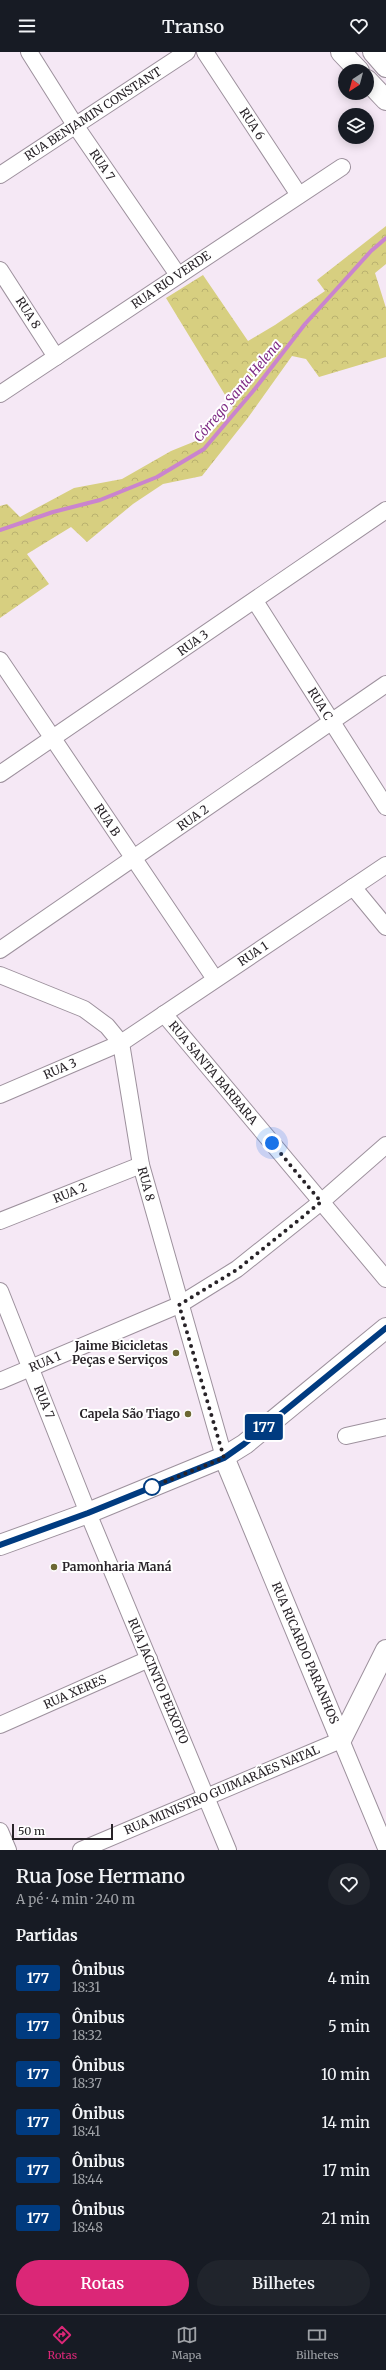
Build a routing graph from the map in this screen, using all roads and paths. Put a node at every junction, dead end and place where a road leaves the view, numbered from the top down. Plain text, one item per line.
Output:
1 (29, 52) edge
2 (187, 52) edge
3 (205, 52) edge
4 (341, 52) edge
5 (373, 52) edge
6 (352, 64) edge
7 (386, 67) edge
8 (374, 87) edge
9 (386, 100) edge
10 (75, 126) junction
11 (342, 167) dead end
12 (0, 175) edge
13 (299, 195) junction
14 (0, 270) edge
15 (178, 276) junction
16 (56, 357) junction
17 (0, 394) edge
18 (386, 510) edge
19 (255, 601) junction
20 (0, 660) edge
21 (6, 683) edge
22 (386, 684) edge
23 (332, 722) junction
24 (52, 740) junction
25 (0, 774) edge
26 (386, 807) edge
27 (134, 859) junction
28 (386, 865) edge
29 (353, 887) junction
30 (386, 927) edge
31 (0, 950) edge
32 (0, 975) edge
33 (215, 979) junction
34 (164, 1014) junction
35 (121, 1043) junction
36 (0, 1095) edge
37 (386, 1145) edge
38 (141, 1165) junction
39 (321, 1202) junction
40 (0, 1221) edge
41 (386, 1279) edge
42 (0, 1291) edge
43 (179, 1305) junction
44 (386, 1328) edge
45 (31, 1368) junction
46 (0, 1381) edge
47 (386, 1427) edge
48 (346, 1436) dead end
49 (224, 1458) junction
50 (88, 1513) junction
51 (0, 1545) edge
52 (386, 1650) edge
53 (149, 1659) junction
54 (0, 1725) edge
55 (341, 1740) junction
56 (206, 1796) junction
57 (0, 1831) edge
58 (386, 1848) edge
59 (8, 1850) edge
60 (80, 1850) edge
61 (228, 1850) edge

1 - 10 street, RUA 7
2 - 10 street, RUA BENJAMIN CONSTANT
3 - 13 street, RUA 6
4 - 6 main road
5 - 7 main road
8 - 9 main road
10 - 12 street, RUA BENJAMIN CONSTANT
10 - 15 street, RUA 7
11 - 13 street, RUA RIO VERDE
13 - 15 street, RUA RIO VERDE
14 - 16 street, RUA 8
15 - 16 street, RUA RIO VERDE
16 - 17 street, RUA RIO VERDE
18 - 19 street, RUA 3
19 - 23 street, RUA C
19 - 24 street, RUA 3
20 - 21 street, RUA B
21 - 24 street, RUA B
22 - 23 street, RUA 2
23 - 26 street, RUA C
23 - 27 street, RUA 2
24 - 25 street, RUA 3
24 - 27 street, RUA B
27 - 31 street, RUA 2
27 - 33 street, RUA B
28 - 29 street, RUA 1
29 - 30 street
29 - 33 street, RUA 1
32 - 35 street
33 - 34 street, RUA 1
34 - 35 street, RUA 1
34 - 39 street, RUA SANTA BARBARA
35 - 36 street, RUA 3
35 - 38 street, RUA 8
37 - 39 street, RUA 1
38 - 40 street, RUA 2
38 - 43 street, RUA 8
39 - 41 street, RUA SANTA BARBARA
39 - 43 street, RUA 1
42 - 45 street, RUA 7
43 - 45 street, RUA 1
43 - 49 street, RUA 8
44 - 49 main road
45 - 46 street, RUA 1
45 - 50 street, RUA 7
47 - 48 street
49 - 50 main road
49 - 55 main road, RUA RICARDO PARANHOS
50 - 51 main road
50 - 53 street, RUA JACINTO PEIXOTO
52 - 55 main road
53 - 54 street, RUA XERES
53 - 56 street, RUA JACINTO PEIXOTO
55 - 56 street, RUA MINISTRO GUIMARÃES NATAL
55 - 58 street, RUA RICARDO PARANHOS
56 - 60 street, RUA MINISTRO GUIMARÃES NATAL
56 - 61 street, RUA JACINTO PEIXOTO
57 - 59 street

